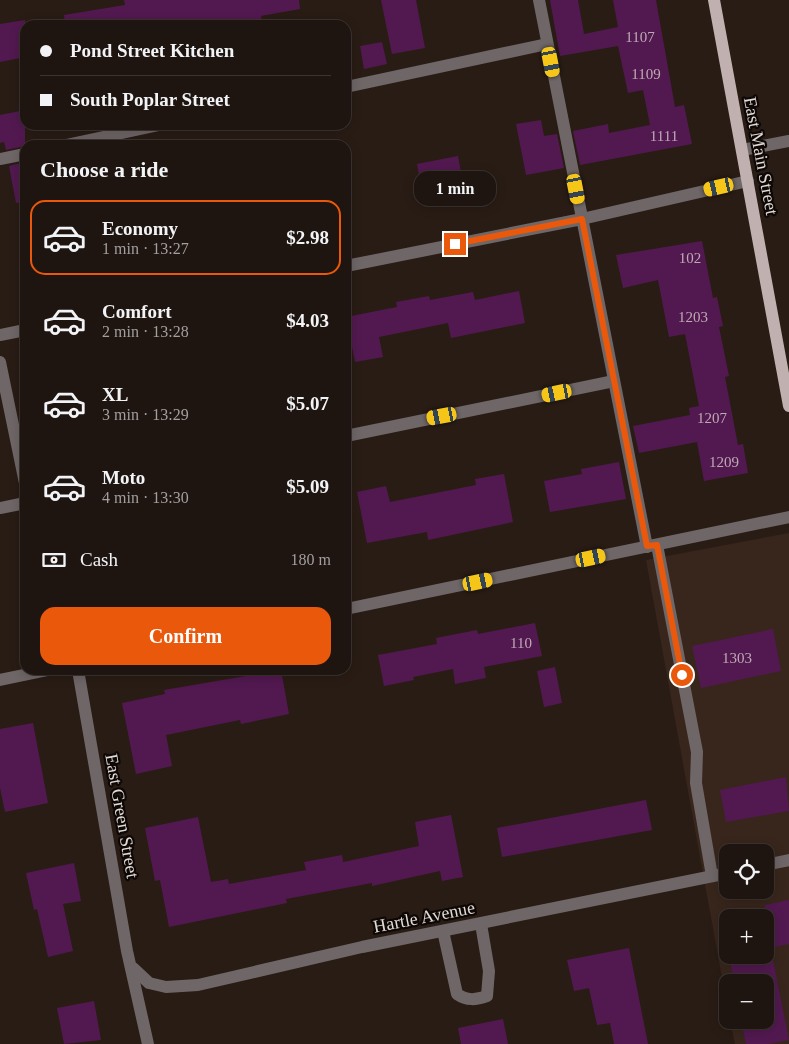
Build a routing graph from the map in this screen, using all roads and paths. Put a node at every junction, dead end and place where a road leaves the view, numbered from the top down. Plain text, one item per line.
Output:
1 (539, 0) edge
2 (714, 0) edge
3 (547, 44) junction
4 (351, 86) edge
5 (136, 130) edge
6 (89, 140) edge
7 (789, 141) edge
8 (742, 150) junction
9 (20, 155) edge
10 (0, 159) edge
11 (748, 181) junction
12 (582, 219) junction
13 (351, 265) edge
14 (20, 331) edge
15 (0, 335) edge
16 (0, 362) edge
17 (614, 381) junction
18 (789, 406) edge
19 (351, 435) edge
20 (20, 459) edge
21 (20, 504) edge
22 (0, 508) edge
23 (789, 517) edge
24 (652, 546) junction
25 (351, 608) edge
26 (24, 675) edge
27 (79, 675) edge
28 (0, 680) edge
29 (789, 860) edge
30 (774, 863) edge
31 (719, 875) edge
32 (712, 876) junction
33 (481, 924) junction
34 (443, 931) junction
35 (133, 968) junction
36 (148, 1044) edge

1 - 3 street
2 - 8 main road, East Main Street
3 - 4 street
3 - 12 street
5 - 6 street
7 - 8 street
8 - 11 main road, East Main Street
9 - 10 street
11 - 12 street
11 - 18 main road, East Main Street
12 - 13 street
12 - 17 street
14 - 15 street
16 - 20 street
17 - 19 street
17 - 24 street
21 - 22 street
23 - 24 street
24 - 25 street
24 - 32 street
26 - 28 street
27 - 35 street, East Green Street
29 - 30 street
31 - 32 street, Hartle Avenue
32 - 33 street, Hartle Avenue
33 - 34 street, Hartle Avenue
33 - 34 street
34 - 35 street, Hartle Avenue
35 - 36 street, East Green Street

